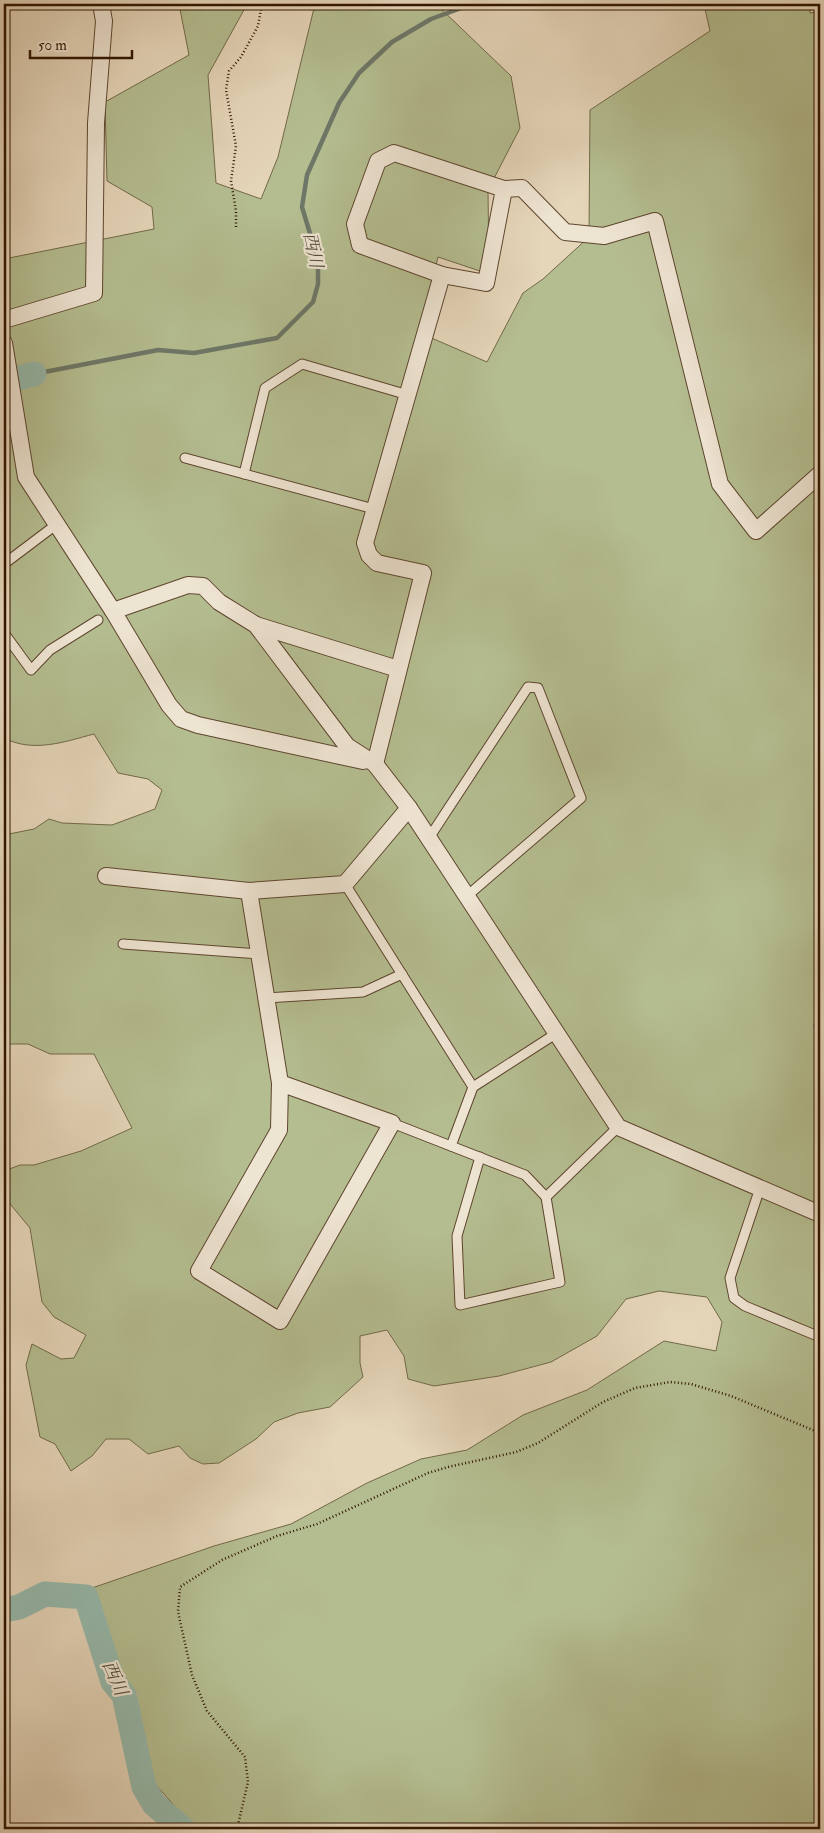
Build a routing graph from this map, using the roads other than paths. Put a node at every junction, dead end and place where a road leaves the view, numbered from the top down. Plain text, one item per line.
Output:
1 (101, 4) edge
2 (504, 189) junction
3 (442, 276) junction
4 (4, 320) edge
5 (4, 343) edge
6 (408, 395) junction
7 (185, 458) dead end
8 (244, 474) junction
9 (820, 474) edge
10 (374, 509) junction
11 (57, 524) junction
12 (4, 564) edge
13 (113, 611) junction
14 (98, 620) dead end
15 (256, 625) junction
16 (4, 632) edge
17 (398, 670) junction
18 (375, 764) junction
19 (409, 808) junction
20 (429, 838) junction
21 (106, 876) dead end
22 (345, 884) junction
23 (249, 891) junction
24 (467, 896) junction
25 (123, 944) dead end
26 (259, 954) junction
27 (402, 974) junction
28 (266, 998) junction
29 (557, 1033) junction
30 (280, 1082) junction
31 (473, 1087) junction
32 (392, 1122) junction
33 (618, 1127) junction
34 (451, 1146) junction
35 (480, 1157) junction
36 (760, 1188) junction
37 (546, 1197) junction
38 (820, 1214) edge
39 (820, 1337) edge

1 - 4 street
2 - 3 street
2 - 3 street
2 - 9 street
3 - 6 street
5 - 11 street
6 - 8 lane
6 - 10 street
7 - 8 lane
8 - 10 lane
10 - 17 street
11 - 12 lane
11 - 13 street
13 - 15 street
13 - 18 street
14 - 16 lane
15 - 17 street
15 - 18 street
17 - 18 street
18 - 19 street
19 - 20 street
19 - 22 street
20 - 24 street
20 - 24 lane
21 - 23 street
22 - 23 street
22 - 27 lane
23 - 26 street
24 - 29 street
25 - 26 lane
26 - 28 street
27 - 28 lane
27 - 31 lane
28 - 30 street
29 - 31 lane
29 - 33 street
30 - 32 street
30 - 32 street
31 - 34 lane
32 - 34 lane
33 - 36 street
33 - 37 lane
34 - 35 lane
35 - 37 lane
35 - 37 lane
36 - 38 street
36 - 39 lane

